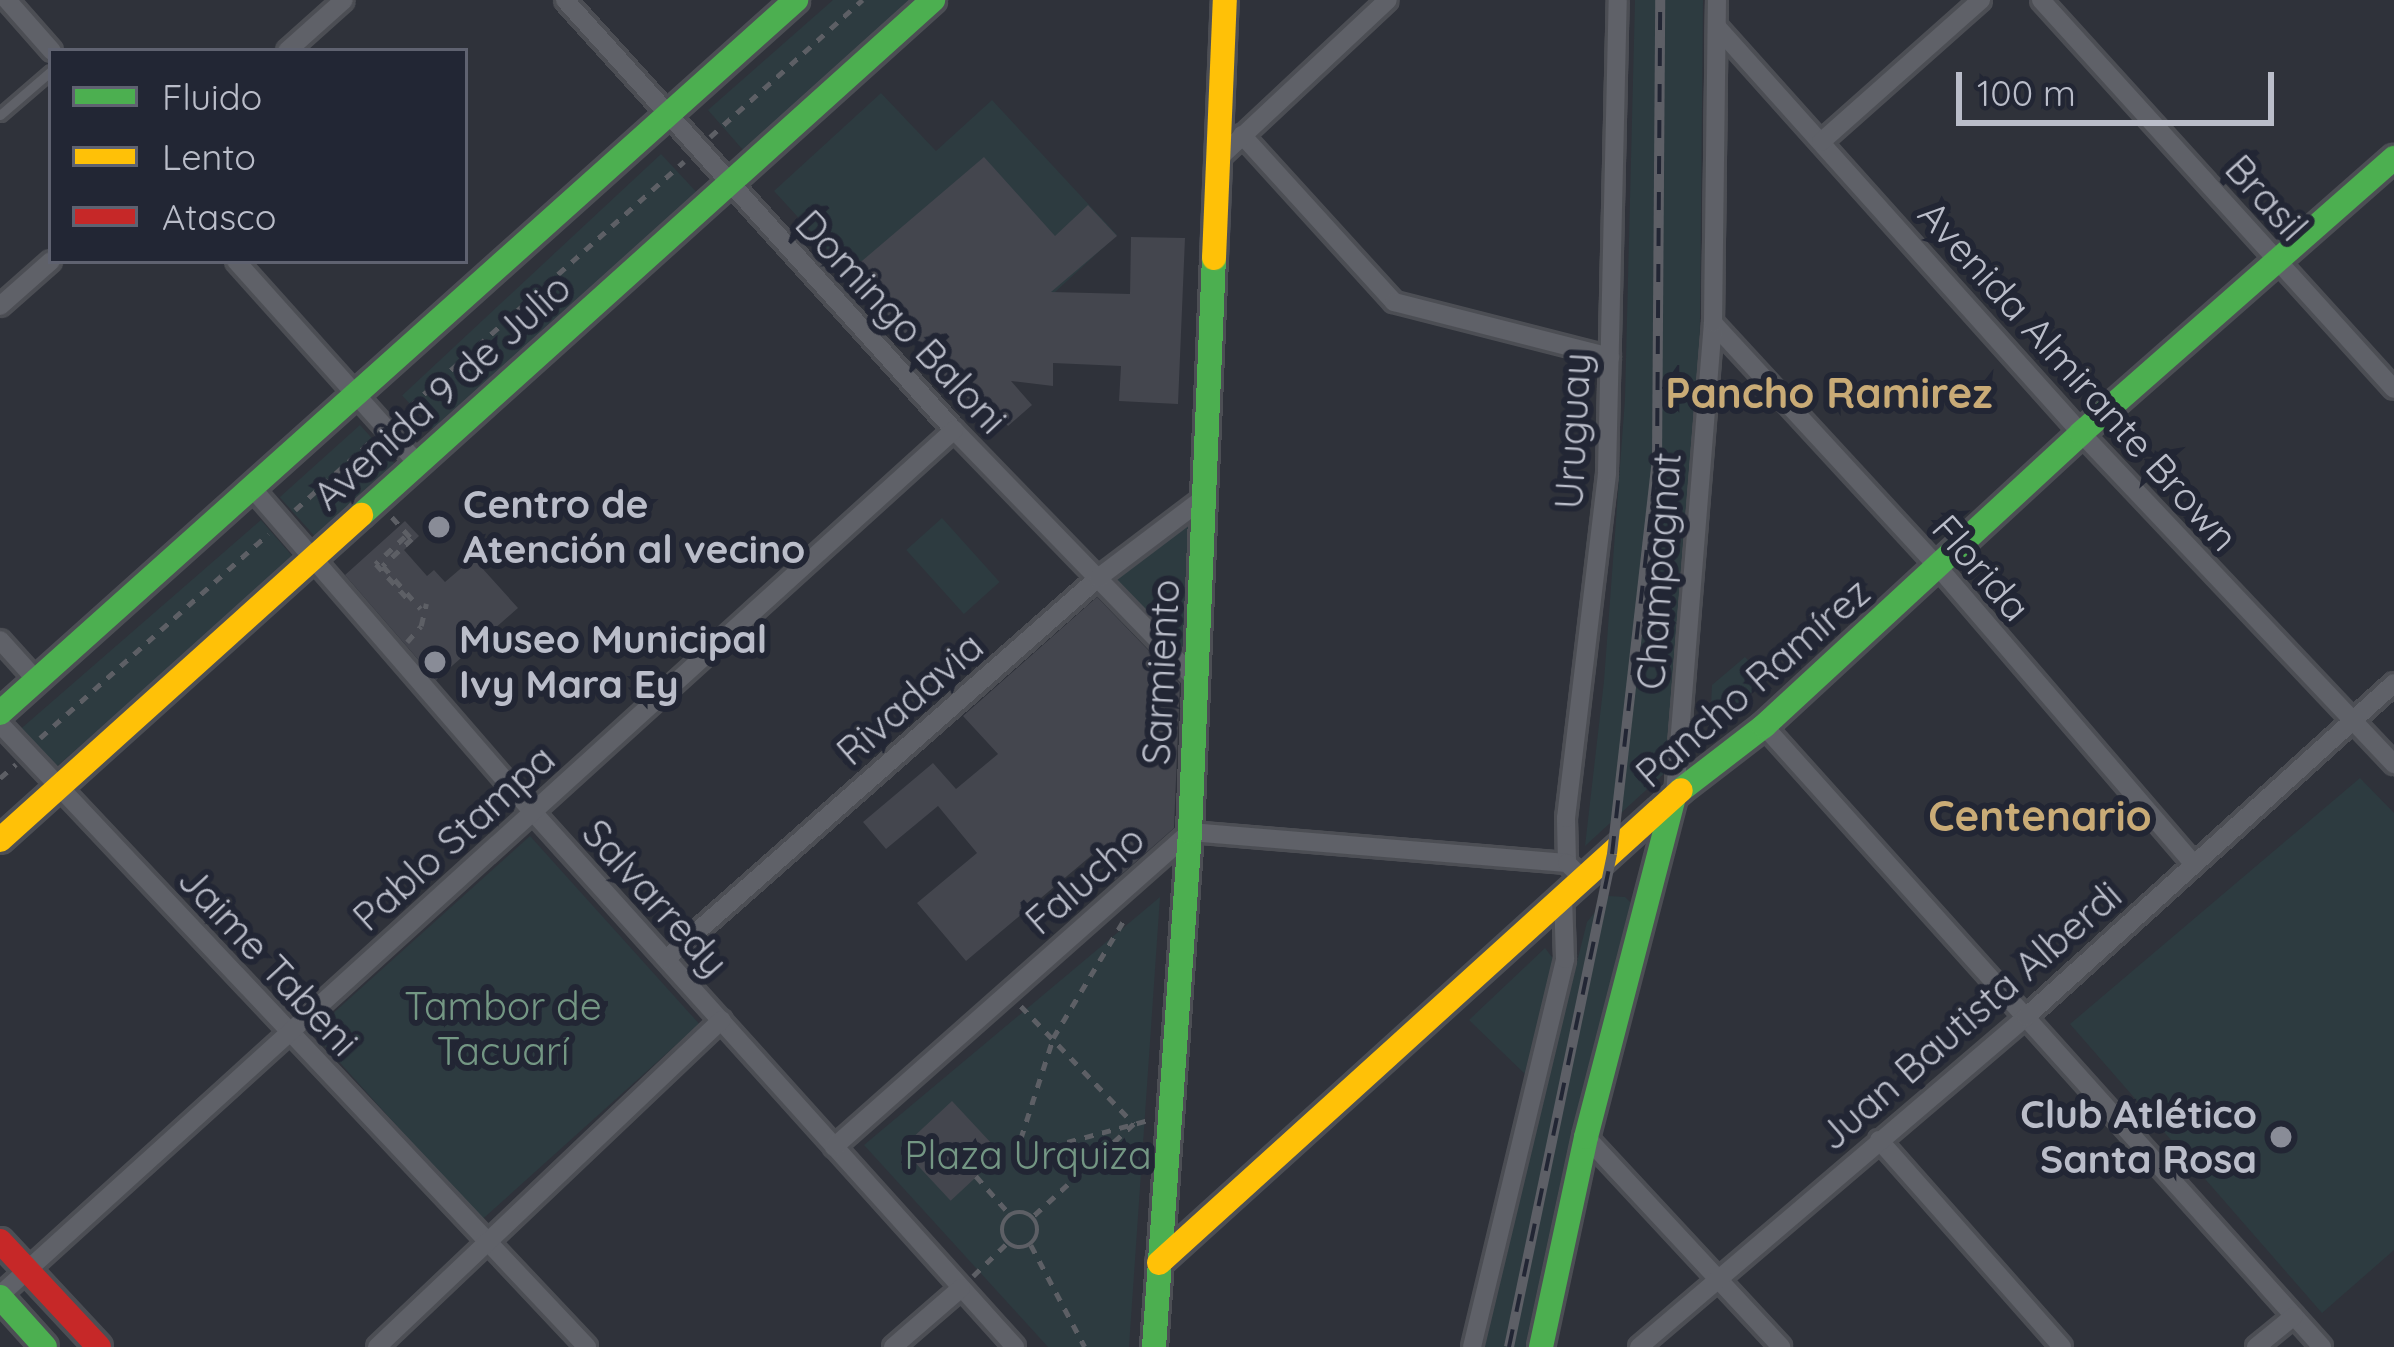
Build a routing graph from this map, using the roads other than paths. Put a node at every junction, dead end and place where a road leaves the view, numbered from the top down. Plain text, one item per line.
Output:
1 (7, 0) edge
2 (344, 0) edge
3 (565, 0) edge
4 (796, 0) edge
5 (933, 0) edge
6 (1226, 0) edge
7 (1388, 0) edge
8 (1618, 0) edge
9 (1717, 0) edge
10 (1981, 0) edge
11 (2041, 0) edge
12 (1718, 28) junction
13 (49, 48) edge
14 (290, 48) edge
15 (48, 74) edge
16 (0, 115) edge
17 (668, 115) junction
18 (1242, 135) junction
19 (1821, 142) junction
20 (1219, 158) junction
21 (2394, 158) edge
22 (729, 183) junction
23 (2279, 261) junction
24 (48, 264) edge
25 (239, 264) edge
26 (0, 306) edge
27 (1713, 323) junction
28 (1610, 357) junction
29 (2394, 389) edge
30 (356, 395) junction
31 (954, 430) junction
32 (2081, 434) junction
33 (417, 463) junction
34 (252, 488) junction
35 (1205, 497) junction
36 (310, 559) junction
37 (1940, 568) junction
38 (1098, 578) junction
39 (0, 640) edge
40 (37, 681) junction
41 (1197, 681) junction
42 (2394, 683) edge
43 (0, 713) edge
44 (2354, 722) junction
45 (0, 724) edge
46 (1764, 726) junction
47 (2394, 764) edge
48 (57, 785) junction
49 (1675, 795) junction
50 (532, 812) junction
51 (1190, 832) junction
52 (0, 840) edge
53 (2193, 863) junction
54 (1575, 871) junction
55 (1563, 896) junction
56 (666, 959) junction
57 (2026, 1017) junction
58 (721, 1020) junction
59 (290, 1031) junction
60 (1586, 1138) junction
61 (1879, 1140) junction
62 (834, 1147) junction
63 (0, 1240) edge
64 (487, 1241) junction
65 (1159, 1263) junction
66 (26, 1270) junction
67 (1720, 1279) junction
68 (961, 1288) junction
69 (0, 1296) edge
70 (2294, 1316) junction
71 (45, 1347) edge
72 (99, 1347) edge
73 (377, 1347) edge
74 (587, 1347) edge
75 (893, 1347) edge
76 (1015, 1347) edge
77 (1154, 1347) edge
78 (1472, 1347) edge
79 (1541, 1347) edge
80 (1639, 1347) edge
81 (1781, 1347) edge
82 (2062, 1347) edge
83 (2256, 1347) edge
84 (2321, 1347) edge

1 - 13 street
2 - 14 street
3 - 17 street, Domingo Baloni
4 - 17 street, Avenida 9 de Julio
5 - 22 street, Avenida 9 de Julio
6 - 20 street, Sarmiento
7 - 18 street
8 - 28 street, Uruguay
9 - 12 street, Champagnat
10 - 19 street
11 - 23 street, Brasil
12 - 19 street, Avenida Almirante Brown
12 - 27 street, Champagnat
15 - 16 lane
17 - 22 street, Domingo Baloni
17 - 30 street, Avenida 9 de Julio
18 - 20 street
18 - 28 street
19 - 32 street, Avenida Almirante Brown
20 - 35 street, Sarmiento
21 - 23 street, Pancho Ramírez
22 - 31 street, Domingo Baloni
22 - 33 street, Avenida 9 de Julio
23 - 29 street, Brasil
23 - 32 street, Pancho Ramírez
24 - 26 street
25 - 30 street
27 - 37 street, Florida
27 - 49 street, Champagnat
28 - 54 street, Uruguay
30 - 33 street
30 - 34 street, Avenida 9 de Julio
31 - 38 street, Domingo Baloni
31 - 50 street, Pablo Stampa
32 - 37 street, Pancho Ramírez
32 - 44 street, Avenida Almirante Brown
33 - 36 street, Avenida 9 de Julio
34 - 36 street, Salvarredy
34 - 40 street, Avenida 9 de Julio
35 - 38 street, Rivadavia
35 - 41 street, Sarmiento
36 - 48 street, Avenida 9 de Julio
36 - 50 street, Salvarredy
37 - 46 street, Pancho Ramírez
37 - 53 street, Florida
38 - 41 street, Domingo Baloni
38 - 56 street, Rivadavia
39 - 40 street
40 - 43 street, Avenida 9 de Julio
41 - 51 street, Sarmiento
42 - 44 street, Juan Bautista Alberdi
44 - 47 street, Avenida Almirante Brown
44 - 53 street, Juan Bautista Alberdi
45 - 48 street, Jaime Tabeni
46 - 49 street, Pancho Ramírez
46 - 57 street
48 - 52 street, Avenida 9 de Julio
48 - 59 street, Jaime Tabeni
49 - 54 street, Pancho Ramírez
49 - 60 street, Champagnat
50 - 56 street, Salvarredy
50 - 59 street, Pablo Stampa
51 - 54 street, Falucho
51 - 62 street, Falucho
51 - 65 street, Sarmiento
53 - 57 street, Juan Bautista Alberdi
54 - 55 street, Pancho Ramírez
55 - 65 street, Pancho Ramírez
55 - 78 street
56 - 58 street, Salvarredy
57 - 61 street, Juan Bautista Alberdi
57 - 70 street
58 - 62 street, Salvarredy
58 - 64 street
59 - 64 street, Jaime Tabeni
59 - 66 street, Pablo Stampa
60 - 67 street
60 - 79 street, Champagnat
61 - 67 street, Juan Bautista Alberdi
61 - 82 street
62 - 68 street, Salvarredy
63 - 66 street
64 - 73 street
64 - 74 street, Jaime Tabeni
65 - 77 street, Sarmiento
66 - 69 street, Pablo Stampa
66 - 72 street
67 - 80 street, Juan Bautista Alberdi
67 - 81 street
68 - 75 street
68 - 76 street, Salvarredy
69 - 71 street
70 - 83 street
70 - 84 street

